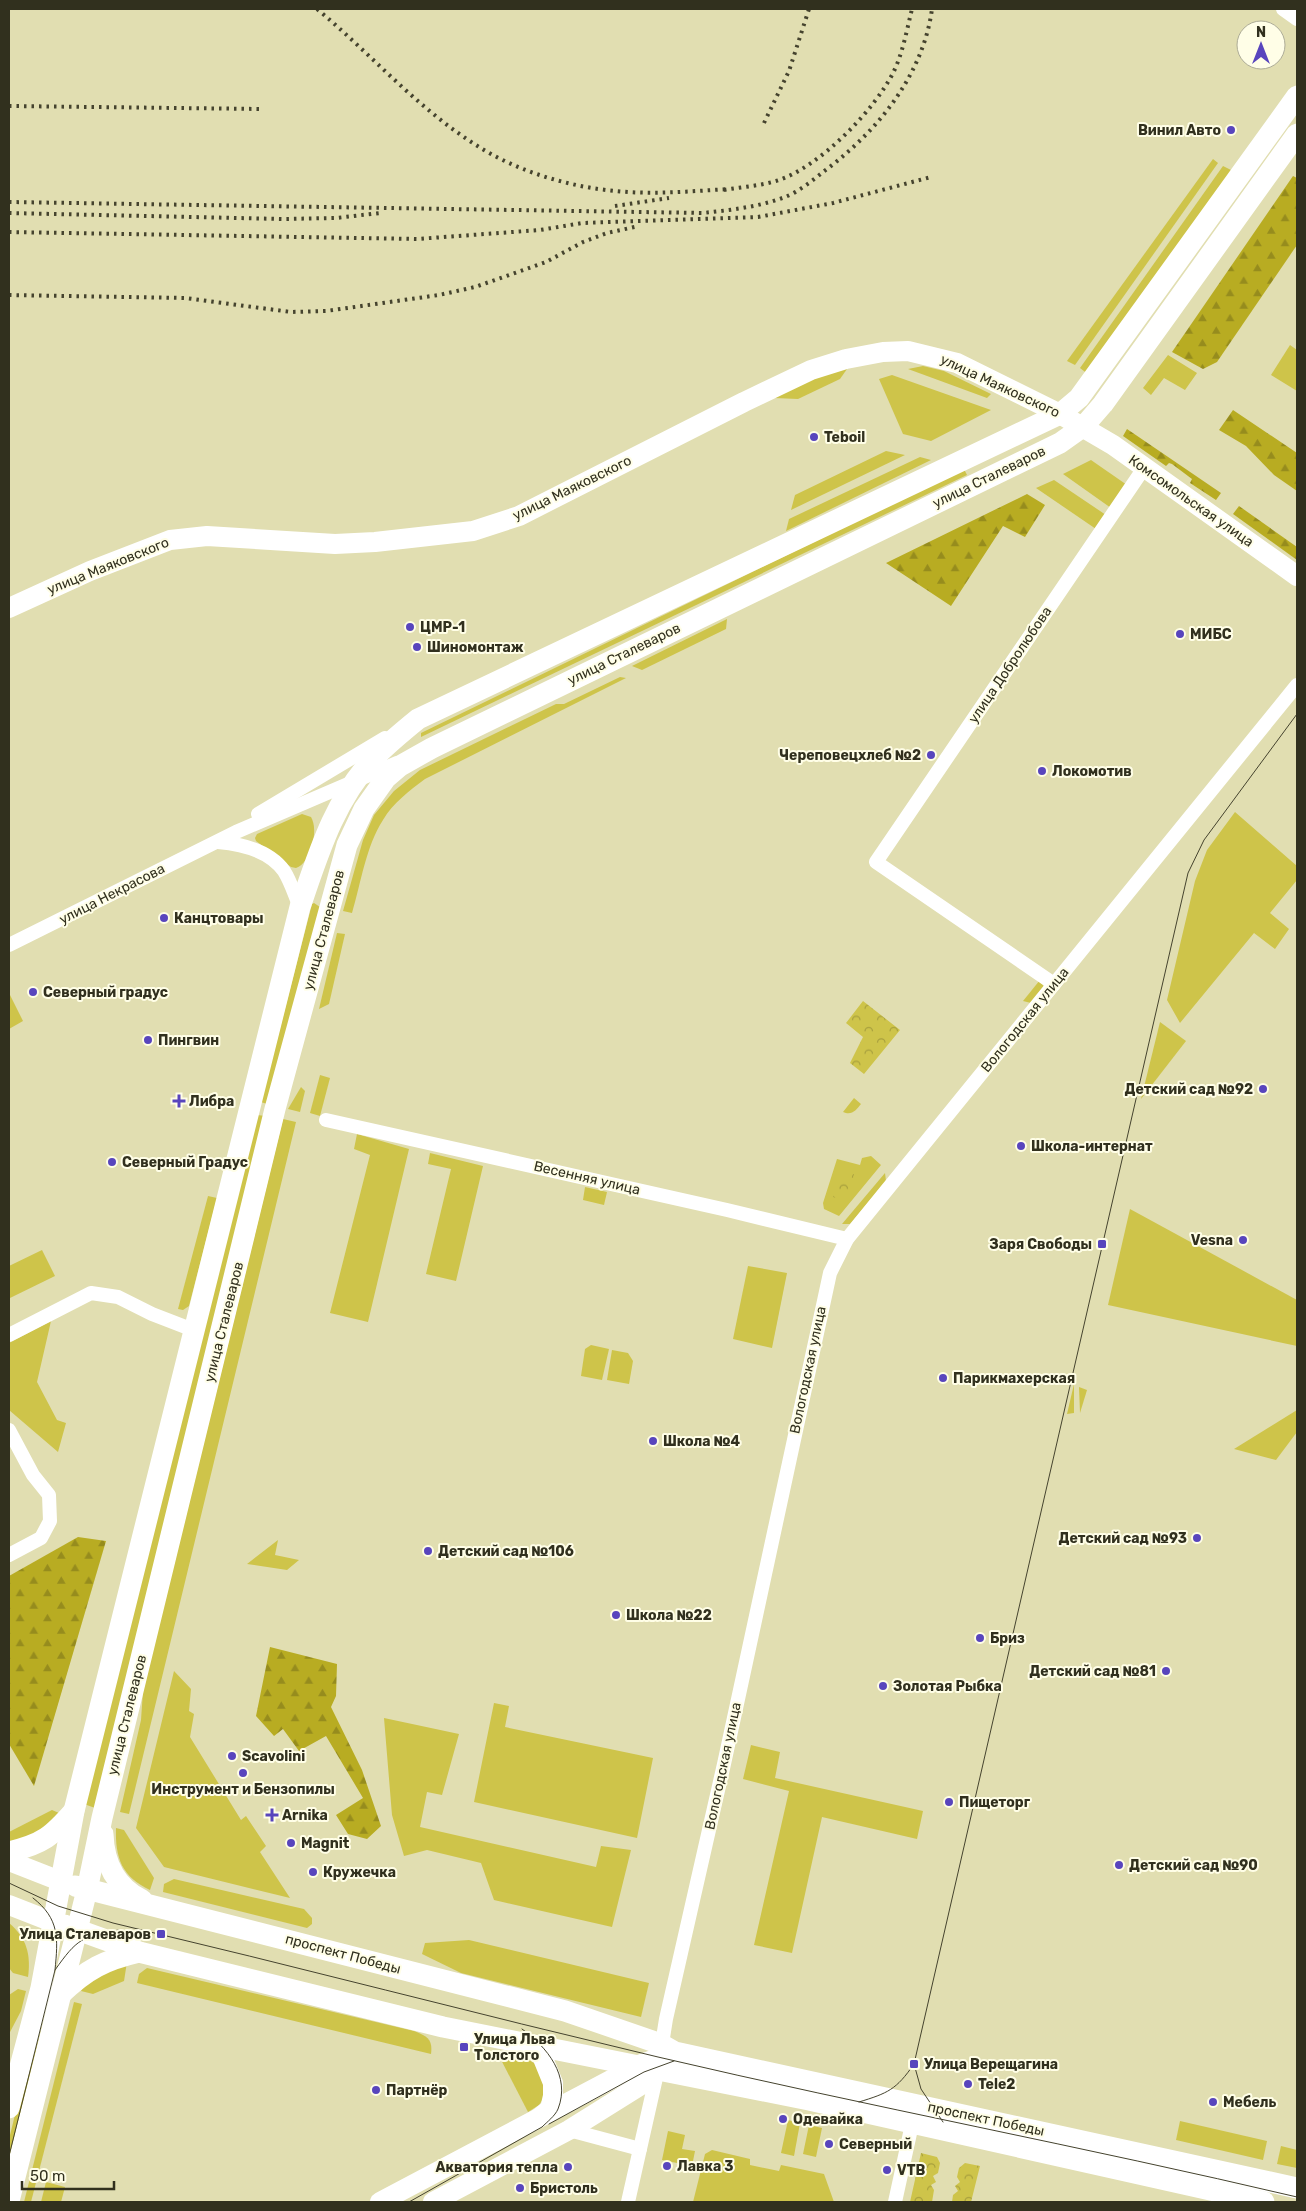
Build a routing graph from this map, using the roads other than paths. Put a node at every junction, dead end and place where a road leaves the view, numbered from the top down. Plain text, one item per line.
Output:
1 (1283, 9) edge
2 (1297, 19) edge
3 (1297, 97) edge
4 (1297, 134) edge
5 (1060, 414) junction
6 (1084, 426) junction
7 (1144, 468) junction
8 (1297, 576) edge
9 (9, 608) edge
10 (1297, 685) edge
11 (418, 719) junction
12 (432, 748) junction
13 (356, 779) junction
14 (214, 842) junction
15 (300, 907) junction
16 (9, 945) edge
17 (1054, 984) junction
18 (326, 1120) dead end
19 (847, 1239) junction
20 (196, 1331) junction
21 (9, 1335) edge
22 (9, 1430) edge
23 (9, 1555) edge
24 (74, 1811) junction
25 (102, 1818) junction
26 (9, 1852) edge
27 (9, 1861) edge
28 (60, 1881) junction
29 (87, 1890) junction
30 (9, 1905) edge
31 (152, 1905) junction
32 (55, 1923) junction
33 (77, 1929) junction
34 (139, 1952) junction
35 (61, 1994) junction
36 (604, 2024) junction
37 (523, 2042) junction
38 (591, 2057) junction
39 (659, 2057) junction
40 (9, 2108) edge
41 (914, 2114) junction
42 (532, 2124) junction
43 (569, 2130) junction
44 (640, 2149) junction
45 (1297, 2188) edge
46 (9, 2201) edge
47 (380, 2202) edge
48 (433, 2202) edge
49 (628, 2202) edge
50 (895, 2202) edge
51 (1264, 2202) edge

1 - 2 street
3 - 5 main road, улица Сталеваров
4 - 6 main road, улица Сталеваров
5 - 6 main road, улица Маяковского
5 - 9 main road, улица Маяковского
5 - 11 main road, улица Сталеваров
6 - 7 main road, Комсомольская улица
6 - 12 main road, улица Сталеваров
7 - 8 main road, Комсомольская улица
7 - 17 street, улица Добролюбова
10 - 17 street, Вологодская улица
11 - 13 main road, улица Сталеваров
11 - 14 street
12 - 13 street
12 - 25 main road, улица Сталеваров
13 - 14 street
13 - 15 main road, улица Сталеваров
14 - 15 street
14 - 16 street, улица Некрасова
15 - 20 main road, улица Сталеваров
17 - 19 street, Вологодская улица
18 - 19 street, Весенняя улица
19 - 39 street, Вологодская улица
20 - 21 street
20 - 24 main road, улица Сталеваров
22 - 23 street
24 - 26 main road
24 - 28 main road, улица Сталеваров
25 - 29 main road, улица Сталеваров
25 - 31 main road
27 - 28 main road, проспект Победы
28 - 29 main road, проспект Победы
28 - 32 main road, улица Сталеваров
29 - 31 main road, проспект Победы
29 - 33 main road, улица Сталеваров
30 - 32 main road, проспект Победы
31 - 36 main road, проспект Победы
32 - 33 main road, проспект Победы
32 - 40 main road, улица Сталеваров
33 - 34 main road, проспект Победы
33 - 35 main road, улица Сталеваров
34 - 35 main road
34 - 37 main road, проспект Победы
35 - 46 main road, улица Сталеваров
36 - 38 main road
36 - 39 main road, проспект Победы
37 - 38 main road, проспект Победы
37 - 42 main road
38 - 39 main road, проспект Победы
39 - 41 main road, проспект Победы
39 - 42 main road
39 - 43 main road
39 - 44 street, Вологодская улица
41 - 45 main road, проспект Победы
41 - 50 street
41 - 51 main road, проспект Победы
42 - 47 main road
43 - 44 street
43 - 48 main road
44 - 49 street, Вологодская улица

